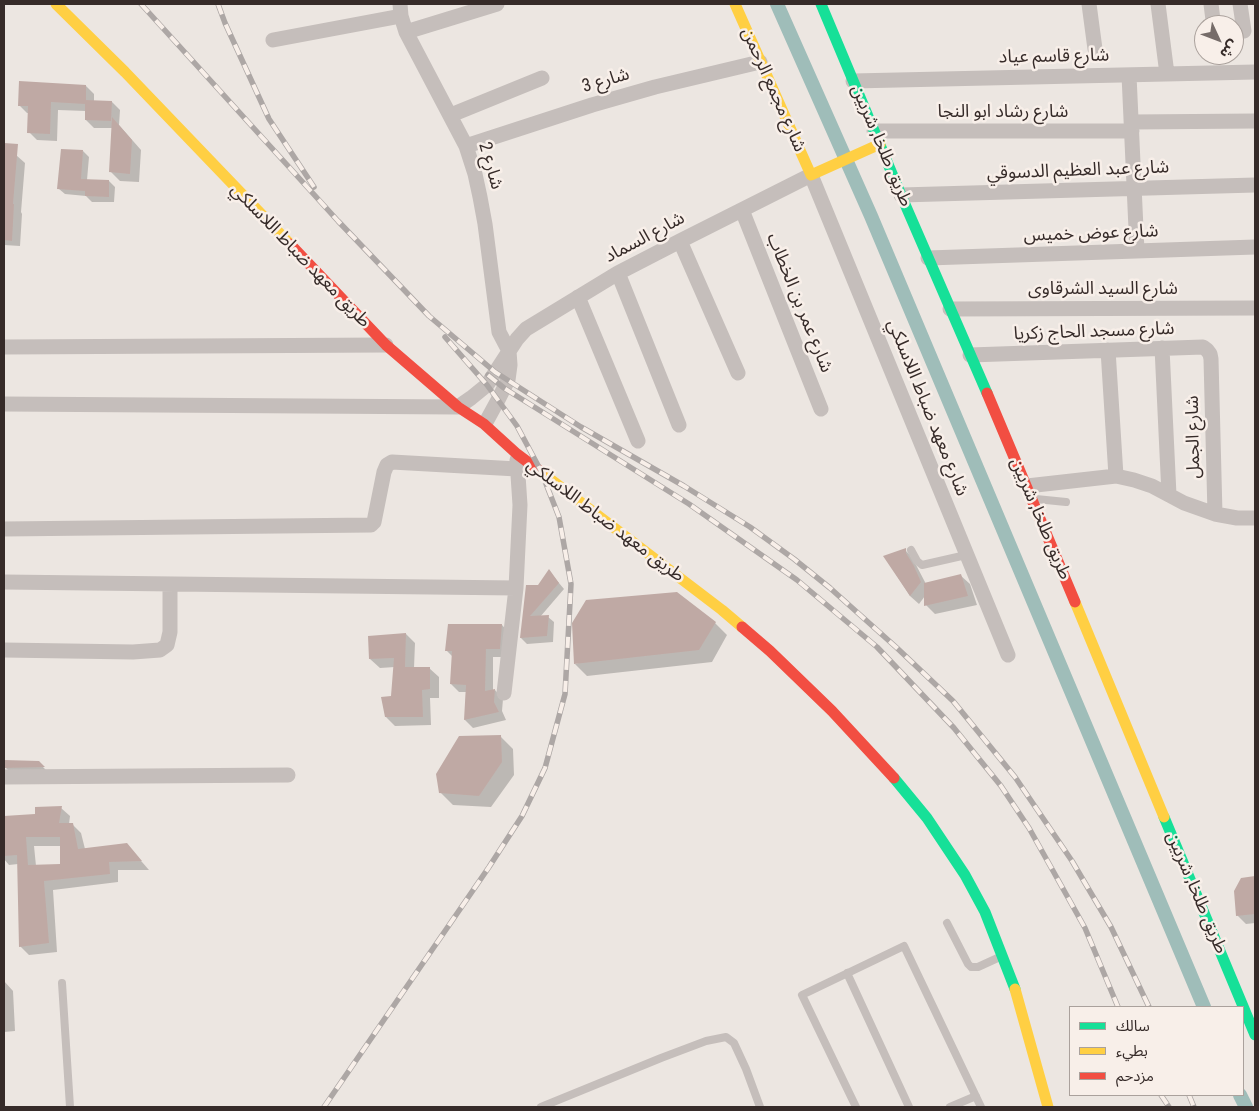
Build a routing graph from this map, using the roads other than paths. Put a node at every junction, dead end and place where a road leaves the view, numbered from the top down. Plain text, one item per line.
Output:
1 (56, 4) edge
2 (497, 4) edge
3 (735, 4) edge
4 (821, 4) edge
5 (1089, 4) edge
6 (1158, 4) edge
7 (401, 10) edge
8 (406, 32) junction
9 (273, 40) dead end
10 (1095, 49) dead end
11 (760, 62) junction
12 (1255, 72) edge
13 (1130, 74) junction
14 (1167, 74) junction
15 (542, 78) dead end
16 (853, 80) junction
17 (451, 115) junction
18 (1255, 121) edge
19 (1132, 127) junction
20 (877, 138) junction
21 (466, 146) junction
22 (817, 173) junction
23 (1255, 185) edge
24 (1135, 188) junction
25 (901, 195) junction
26 (742, 210) junction
27 (680, 241) junction
28 (1255, 247) edge
29 (1137, 251) junction
30 (928, 258) junction
31 (618, 273) junction
32 (578, 297) junction
33 (1255, 308) edge
34 (950, 309) junction
35 (386, 345) junction
36 (4, 346) edge
37 (1162, 348) junction
38 (509, 350) junction
39 (1108, 350) junction
40 (970, 355) junction
41 (1211, 359) joint
42 (738, 373) dead end
43 (4, 404) edge
44 (460, 406) junction
45 (821, 409) dead end
46 (485, 423) junction
47 (679, 425) dead end
48 (638, 441) dead end
49 (517, 454) junction
50 (517, 469) junction
51 (1116, 476) junction
52 (1029, 492) junction
53 (1169, 495) junction
54 (1066, 502) dead end
55 (1215, 514) junction
56 (1255, 518) edge
57 (4, 529) edge
58 (911, 550) dead end
59 (966, 555) junction
60 (4, 582) edge
61 (170, 584) junction
62 (516, 588) junction
63 (4, 650) edge
64 (1008, 656) dead end
65 (504, 693) dead end
66 (288, 775) dead end
67 (4, 777) edge
68 (947, 924) dead end
69 (1003, 956) junction
70 (847, 974) junction
71 (62, 983) dead end
72 (1243, 1006) edge
73 (1244, 1009) edge
74 (1255, 1035) edge
75 (976, 1096) junction
76 (70, 1107) edge
77 (541, 1107) edge
78 (760, 1107) edge
79 (856, 1107) edge
80 (909, 1107) edge
81 (950, 1107) edge
82 (981, 1107) edge
83 (1048, 1107) edge

1 - 35 street, طريق معهد ضباط اللاسلكي
2 - 8 street
3 - 11 street, شارع مجمع الرحمن
4 - 16 street, طريق طلخا, شربين
5 - 10 street
6 - 14 street
7 - 8 street, شارع 2
7 - 9 street
8 - 17 street, شارع 2
11 - 21 street, شارع 3
11 - 22 street, شارع مجمع الرحمن
12 - 14 street, شارع قاسم عياد
13 - 14 street, شارع قاسم عياد
13 - 16 street, شارع قاسم عياد
13 - 19 street
15 - 17 street
16 - 20 street, طريق طلخا, شربين
17 - 21 street, شارع 2
18 - 19 street, شارع رشاد ابو النجا
19 - 20 street, شارع رشاد ابو النجا
19 - 24 street
20 - 22 street
20 - 25 street, طريق طلخا, شربين
21 - 38 street, شارع 2
22 - 26 street, شارع السماد
22 - 59 street, شارع معهد ضباط اللاسلكي
23 - 24 street, شارع عبد العظيم الدسوقي
24 - 25 street, شارع عبد العظيم الدسوقي
24 - 29 street
25 - 30 street, طريق طلخا, شربين
26 - 27 street, شارع السماد
26 - 45 street, شارع عمر بن الخطاب
27 - 31 street, شارع السماد
27 - 42 street
28 - 29 street, شارع عوض خميس
29 - 30 street, شارع عوض خميس
30 - 34 street, طريق طلخا, شربين
31 - 32 street, شارع السماد
31 - 47 street
32 - 38 street, شارع السماد
32 - 48 street
33 - 34 street, شارع السيد الشرقاوى
34 - 40 street, طريق طلخا, شربين
35 - 36 street
35 - 44 street, طريق معهد ضباط اللاسلكي
37 - 39 street, شارع مسجد الحاج زكريا
37 - 41 street, شارع مسجد الحاج زكريا
37 - 53 street
38 - 44 street, شارع السماد
38 - 46 street
39 - 40 street, شارع مسجد الحاج زكريا
39 - 51 street
40 - 52 street, طريق طلخا, شربين
41 - 55 street, شارع الجمل
43 - 44 street
44 - 46 street, طريق معهد ضباط اللاسلكي
46 - 49 street, طريق معهد ضباط اللاسلكي
49 - 50 street
49 - 69 street, طريق معهد ضباط اللاسلكي
50 - 57 street
50 - 62 street
51 - 52 street
51 - 53 street
52 - 54 lane
52 - 72 street, طريق طلخا, شربين
53 - 55 street
55 - 56 street
58 - 59 lane
59 - 64 street, شارع معهد ضباط اللاسلكي
60 - 61 street
61 - 62 street
61 - 63 street
62 - 65 street
66 - 67 street
68 - 69 lane
69 - 83 street, طريق معهد ضباط اللاسلكي
70 - 75 lane
70 - 79 lane
70 - 80 lane
71 - 76 lane
73 - 74 street, طريق طلخا, شربين
75 - 81 lane
75 - 82 lane
77 - 78 lane

